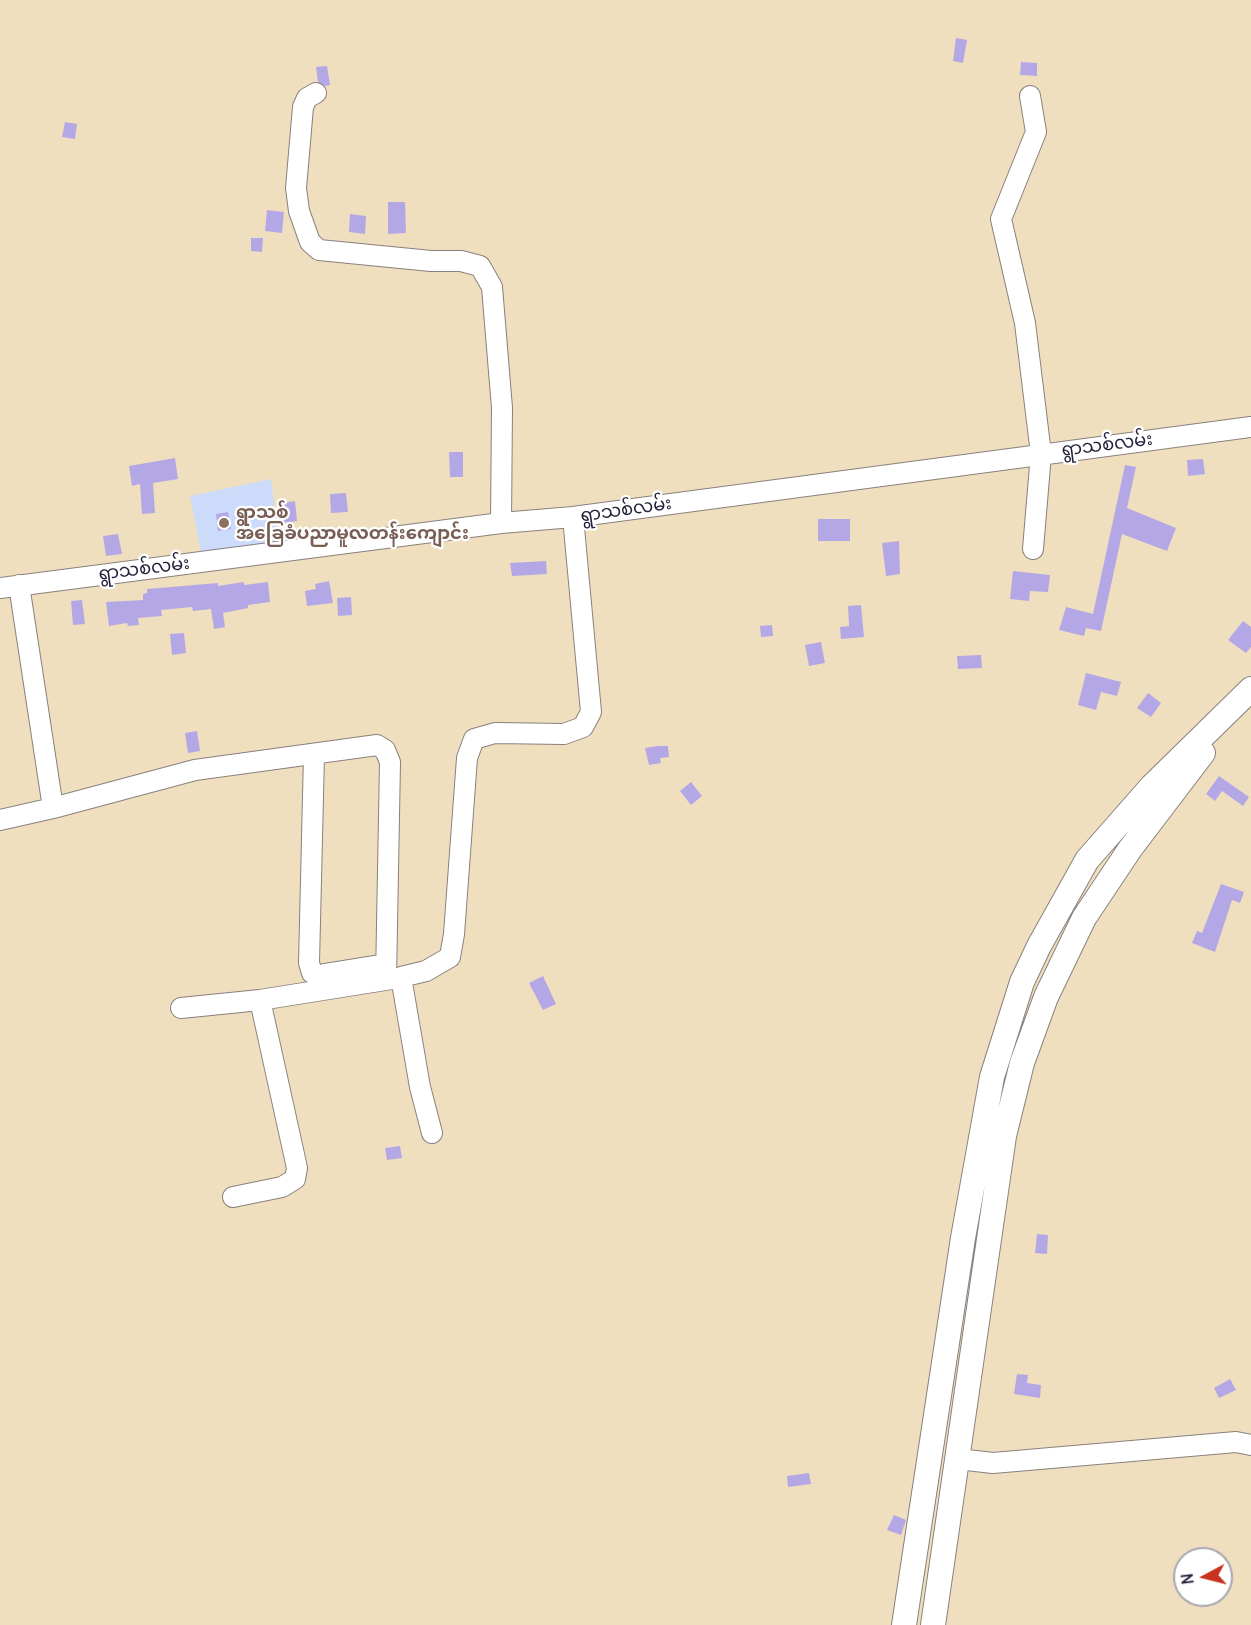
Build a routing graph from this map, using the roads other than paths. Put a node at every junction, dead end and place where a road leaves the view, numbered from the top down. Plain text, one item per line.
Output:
1 (316, 93) dead end
2 (1030, 96) dead end
3 (1251, 427) edge
4 (1041, 454) junction
5 (573, 517) junction
6 (501, 523) junction
7 (1033, 549) dead end
8 (9, 586) edge
9 (1251, 690) edge
10 (314, 755) junction
11 (53, 808) junction
12 (0, 820) edge
13 (391, 974) junction
14 (260, 1000) junction
15 (181, 1008) dead end
16 (432, 1133) dead end
17 (233, 1197) dead end
18 (1251, 1445) edge
19 (958, 1459) junction
20 (904, 1625) edge
21 (933, 1625) edge

1 - 6 street
2 - 4 street
3 - 4 street, ရွာသစ်လမ်း
4 - 5 street, ရွာသစ်လမ်း
4 - 7 street
5 - 6 street, ရွာသစ်လမ်း
5 - 13 street
6 - 8 street, ရွာသစ်လမ်း
8 - 11 street
9 - 19 main road
9 - 20 main road
10 - 11 street
10 - 13 street
10 - 13 street
11 - 12 street
13 - 14 street
13 - 16 street
14 - 15 street
14 - 17 street
18 - 19 street
19 - 21 main road

